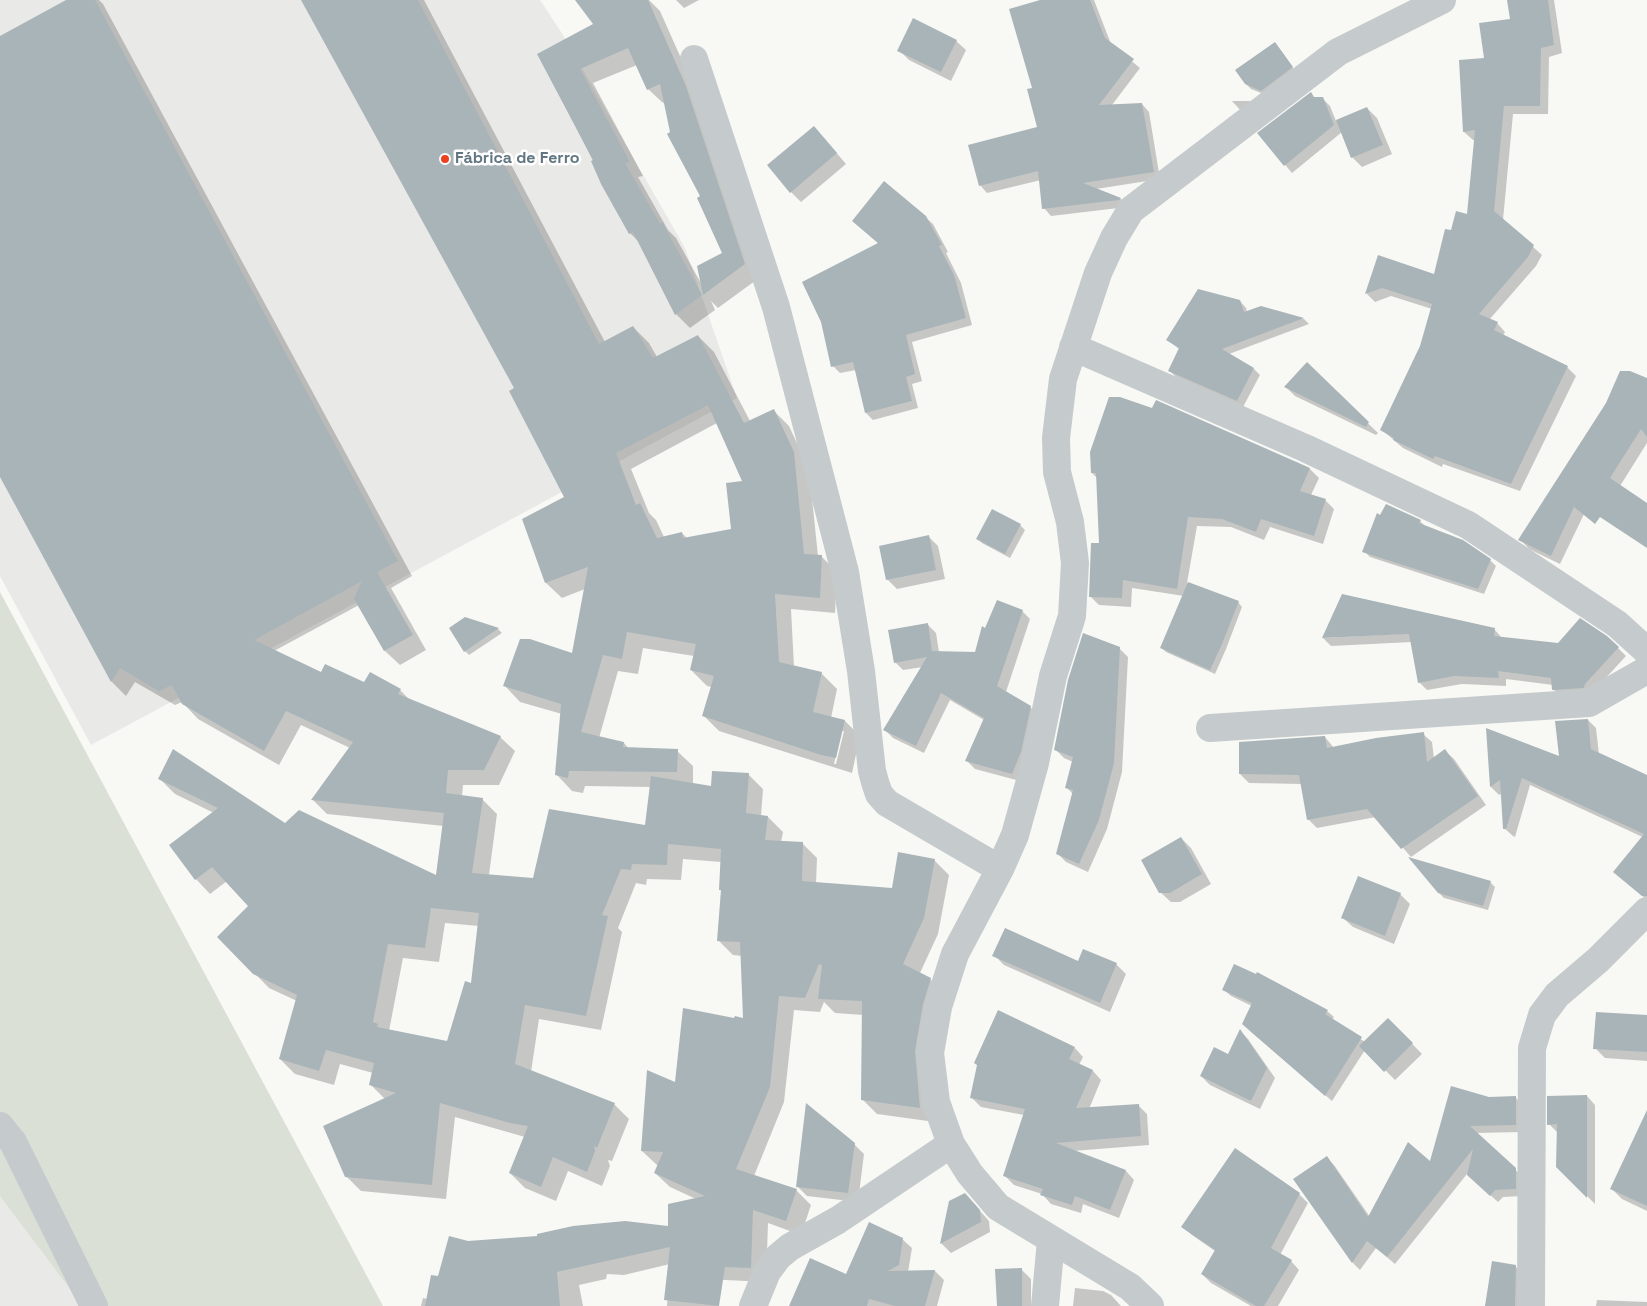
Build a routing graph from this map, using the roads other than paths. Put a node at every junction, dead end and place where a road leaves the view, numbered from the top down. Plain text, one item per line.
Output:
1 (1442, 0) edge
2 (694, 59) dead end
3 (1073, 347) junction
4 (1647, 651) edge
5 (1647, 670) edge
6 (1210, 728) dead end
7 (1000, 869) junction
8 (1647, 910) edge
9 (0, 1126) edge
10 (951, 1144) junction
11 (1051, 1240) junction
12 (94, 1306) edge
13 (753, 1306) edge
14 (1045, 1306) edge
15 (1150, 1306) edge
16 (1531, 1306) edge

1 - 3 street
2 - 7 street
3 - 4 street
3 - 7 street
5 - 6 street
7 - 10 street
8 - 16 street
9 - 12 street
10 - 11 street
10 - 13 street
11 - 14 street
11 - 15 street

